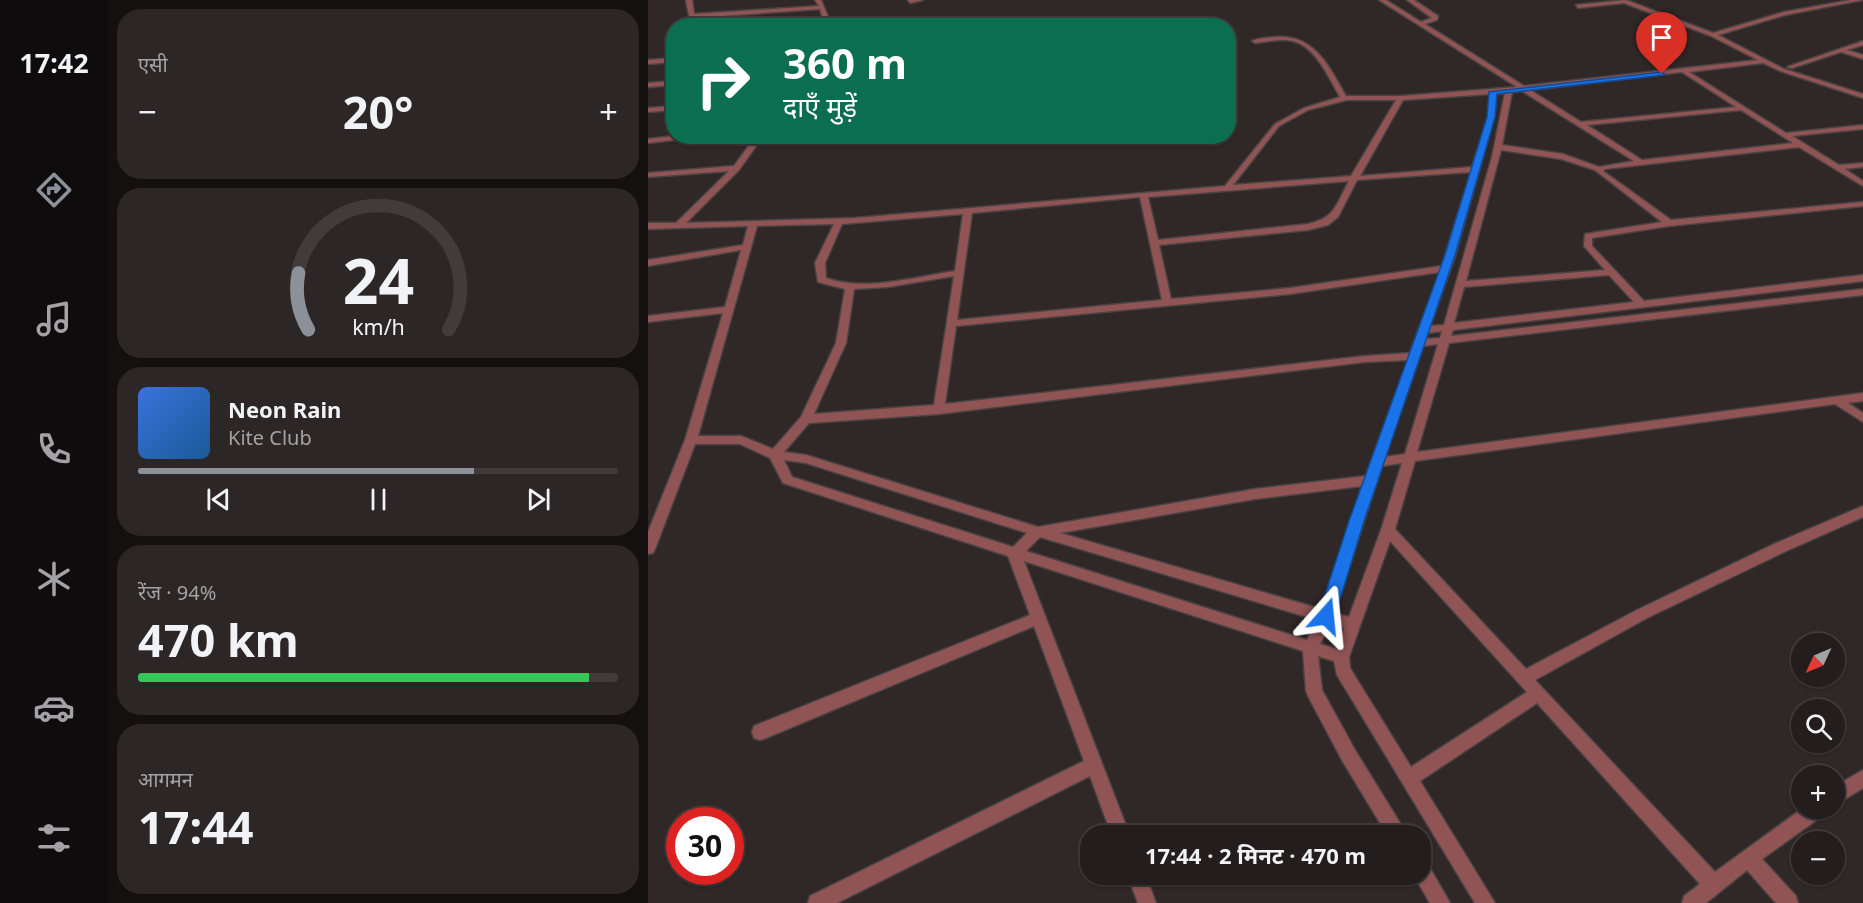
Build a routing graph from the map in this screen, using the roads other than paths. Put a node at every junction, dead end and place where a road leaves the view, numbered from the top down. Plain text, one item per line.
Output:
1 (689, 0) edge
2 (818, 0) edge
3 (920, 0) edge
4 (1382, 0) edge
5 (1410, 0) edge
6 (1620, 0) edge
7 (1859, 0) edge
8 (911, 2) edge
9 (1578, 6) dead end
10 (822, 8) junction
11 (826, 18) edge
12 (1420, 24) junction
13 (1713, 35) junction
14 (1255, 41) dead end
15 (1863, 43) edge
16 (1841, 50) junction
17 (1863, 57) edge
18 (666, 61) edge
19 (1765, 61) junction
20 (648, 62) edge
21 (1772, 64) junction
22 (1790, 67) junction
23 (1685, 72) junction
24 (666, 84) edge
25 (648, 85) edge
26 (1526, 88) junction
27 (1509, 90) junction
28 (1863, 90) edge
29 (1493, 92) junction
30 (1863, 96) edge
31 (1344, 98) junction
32 (1401, 98) junction
33 (1744, 108) junction
34 (666, 109) edge
35 (648, 110) edge
36 (1581, 124) junction
37 (1863, 127) edge
38 (1783, 135) junction
39 (666, 139) edge
40 (648, 141) edge
41 (754, 144) edge
42 (1798, 145) junction
43 (1498, 147) junction
44 (1639, 161) junction
45 (1863, 165) edge
46 (736, 168) junction
47 (1836, 168) junction
48 (1475, 169) junction
49 (1600, 170) junction
50 (648, 175) edge
51 (1355, 179) junction
52 (1863, 184) edge
53 (1227, 189) junction
54 (1144, 195) junction
55 (1863, 204) edge
56 (968, 210) junction
57 (839, 222) junction
58 (1669, 223) junction
59 (679, 225) junction
60 (753, 225) junction
61 (648, 226) edge
62 (1154, 243) junction
63 (746, 247) junction
64 (648, 263) edge
65 (1446, 268) junction
66 (1612, 272) junction
67 (958, 273) junction
68 (1863, 278) edge
69 (1461, 284) junction
70 (850, 286) junction
71 (1863, 292) edge
72 (1167, 303) junction
73 (1641, 304) junction
74 (729, 309) junction
75 (648, 319) edge
76 (952, 323) junction
77 (1449, 327) junction
78 (1424, 330) junction
79 (1444, 340) junction
80 (1420, 343) junction
81 (1416, 356) junction
82 (1863, 397) edge
83 (1836, 400) junction
84 (939, 410) junction
85 (1863, 418) edge
86 (806, 419) junction
87 (691, 440) junction
88 (775, 455) junction
89 (1408, 458) junction
90 (1377, 462) junction
91 (1371, 480) junction
92 (1863, 511) edge
93 (662, 514) junction
94 (648, 516) edge
95 (1388, 530) junction
96 (1037, 532) junction
97 (648, 549) edge
98 (1014, 554) junction
99 (1326, 616) junction
100 (1038, 618) junction
101 (1352, 624) junction
102 (1310, 649) junction
103 (1341, 657) junction
104 (1524, 678) junction
105 (1538, 694) junction
106 (760, 732) dead end
107 (1094, 765) junction
108 (1863, 778) edge
109 (1408, 779) junction
110 (1845, 790) edge
111 (1803, 819) edge
112 (1117, 825) edge
113 (1392, 825) edge
114 (1748, 858) junction
115 (1140, 885) edge
116 (1430, 885) edge
117 (1714, 885) junction
118 (817, 903) edge
119 (1147, 903) edge
120 (1441, 903) edge
121 (1486, 903) edge
122 (1691, 903) edge
123 (1789, 903) edge

1 - 10 street
2 - 10 street
3 - 8 street
4 - 12 street
5 - 12 street
6 - 9 street
6 - 13 street
7 - 13 street
10 - 11 street
12 - 26 street
13 - 19 street
14 - 31 street
15 - 16 street
16 - 17 street
16 - 22 street
18 - 20 street
19 - 21 street
19 - 23 street
21 - 22 street
21 - 30 street
22 - 28 street
23 - 26 street
23 - 33 street
24 - 25 street
26 - 27 street
26 - 36 street
27 - 29 street
27 - 43 street
29 - 32 street
29 - 48 street
31 - 32 street
31 - 53 street
32 - 51 street
33 - 36 street
33 - 38 street
34 - 35 street
36 - 44 street
37 - 38 street
38 - 42 street
39 - 40 street
41 - 46 street
42 - 44 street
42 - 47 street
43 - 49 street
43 - 69 street
44 - 49 street
45 - 47 street
46 - 50 street
46 - 59 street
47 - 52 street
48 - 51 street
48 - 65 street
49 - 58 street
51 - 53 street
51 - 62 street
53 - 54 street
54 - 56 street
54 - 62 street
55 - 58 street
56 - 57 street
56 - 67 street
57 - 60 street
57 - 70 street
58 - 66 street
59 - 60 street
59 - 61 street
60 - 63 street
62 - 72 street
63 - 64 street
63 - 74 street
65 - 72 street
65 - 78 street
66 - 69 street
66 - 73 street
67 - 70 street
67 - 76 street
68 - 73 street
69 - 77 street
70 - 86 street
71 - 79 street
72 - 76 street
73 - 77 street
74 - 75 street
74 - 87 street
76 - 84 street
77 - 78 street
77 - 79 street
78 - 80 street
79 - 80 street
79 - 89 street
80 - 81 street
81 - 84 street
81 - 90 street
82 - 83 street
83 - 85 street
83 - 89 street
84 - 86 street
86 - 88 street
87 - 88 street
87 - 93 street
88 - 96 street
88 - 98 street
89 - 90 street
89 - 95 street
90 - 91 street
91 - 96 street
91 - 99 street
92 - 104 street
93 - 94 street
93 - 97 street
95 - 101 street
95 - 104 street
96 - 98 street
96 - 99 street
98 - 100 street
98 - 102 street
99 - 101 street
99 - 102 street
100 - 106 street
100 - 107 street
101 - 103 street
102 - 103 street
102 - 113 street
103 - 109 street
104 - 105 street
105 - 109 street
105 - 117 street
107 - 112 street
107 - 118 street
108 - 110 street
109 - 121 street
111 - 114 street
114 - 117 street
114 - 123 street
115 - 119 street
116 - 120 street
117 - 122 street

